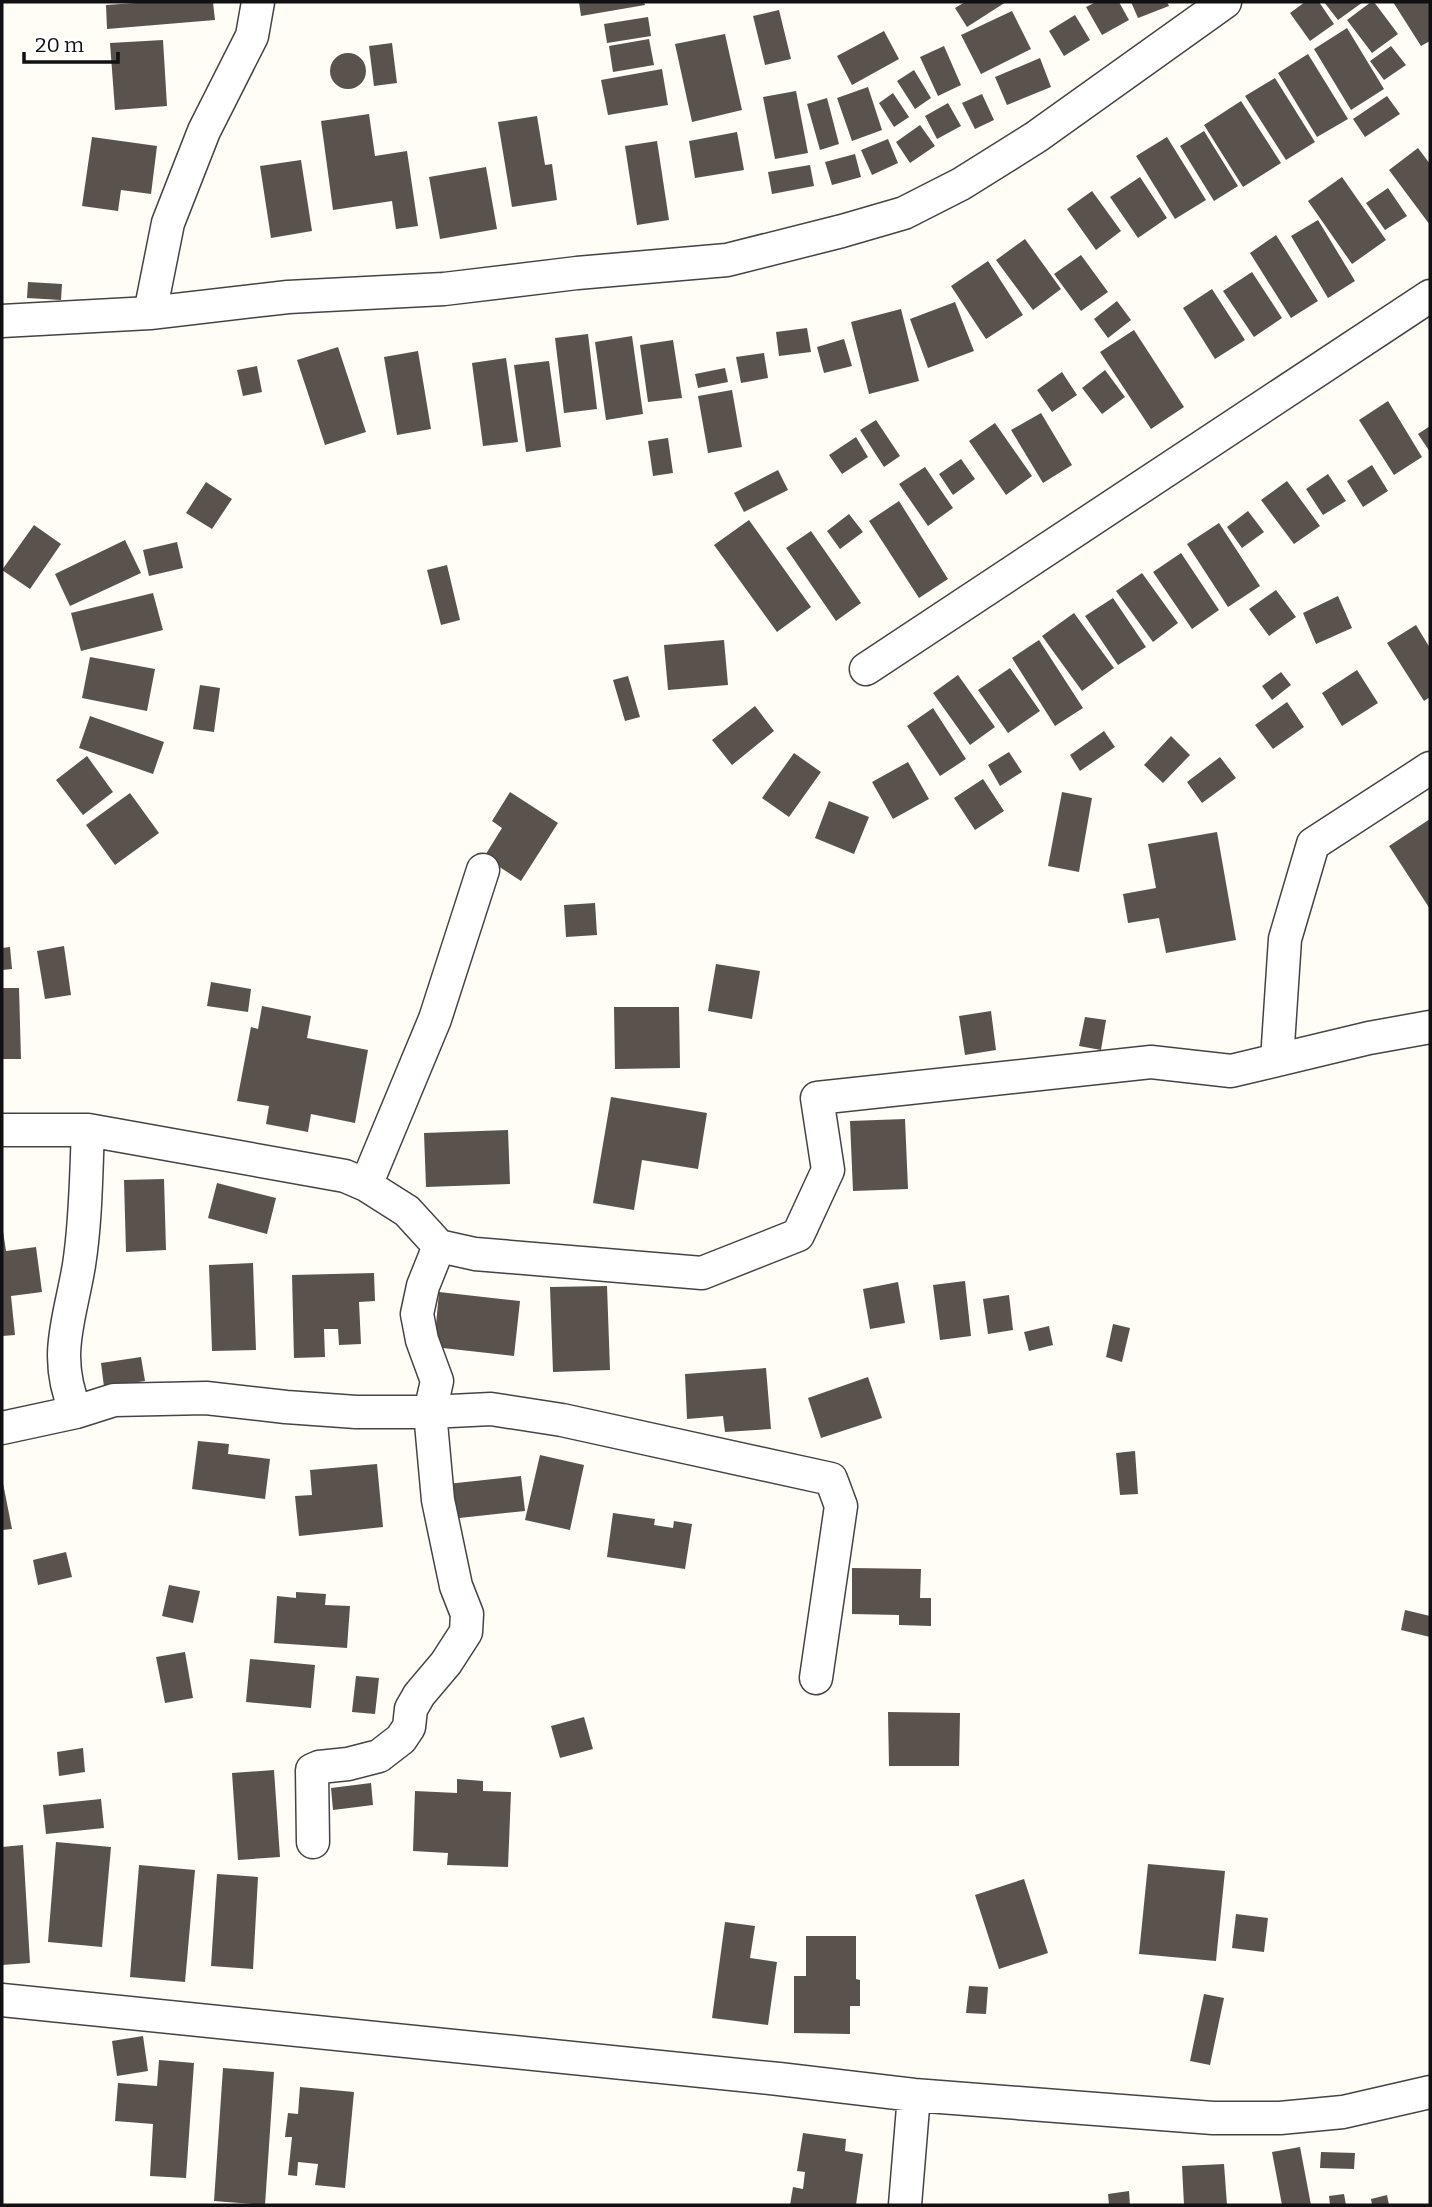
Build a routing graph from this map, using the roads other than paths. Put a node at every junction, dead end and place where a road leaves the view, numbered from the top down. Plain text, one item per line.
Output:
1 (258, 2) edge
2 (1225, 2) edge
3 (1430, 296) edge
4 (150, 313) junction
5 (2, 321) edge
6 (866, 669) dead end
7 (1430, 768) edge
8 (483, 870) dead end
9 (1430, 1027) edge
10 (1277, 1060) junction
11 (2, 1130) edge
12 (88, 1130) junction
13 (366, 1185) junction
14 (439, 1246) junction
15 (76, 1412) junction
16 (430, 1412) junction
17 (2, 1428) edge
18 (816, 1678) dead end
19 (313, 1842) dead end
20 (2, 2000) edge
21 (1430, 2092) edge
22 (914, 2095) junction
23 (905, 2205) edge

1 - 4 street
2 - 4 street
3 - 6 street
4 - 5 street
7 - 10 street
8 - 13 street
9 - 10 street
10 - 14 street
11 - 12 street
12 - 13 street
12 - 15 street
13 - 14 street
14 - 16 street
15 - 16 street
15 - 17 street
16 - 18 street
16 - 19 street
20 - 22 street
21 - 22 street
22 - 23 street

